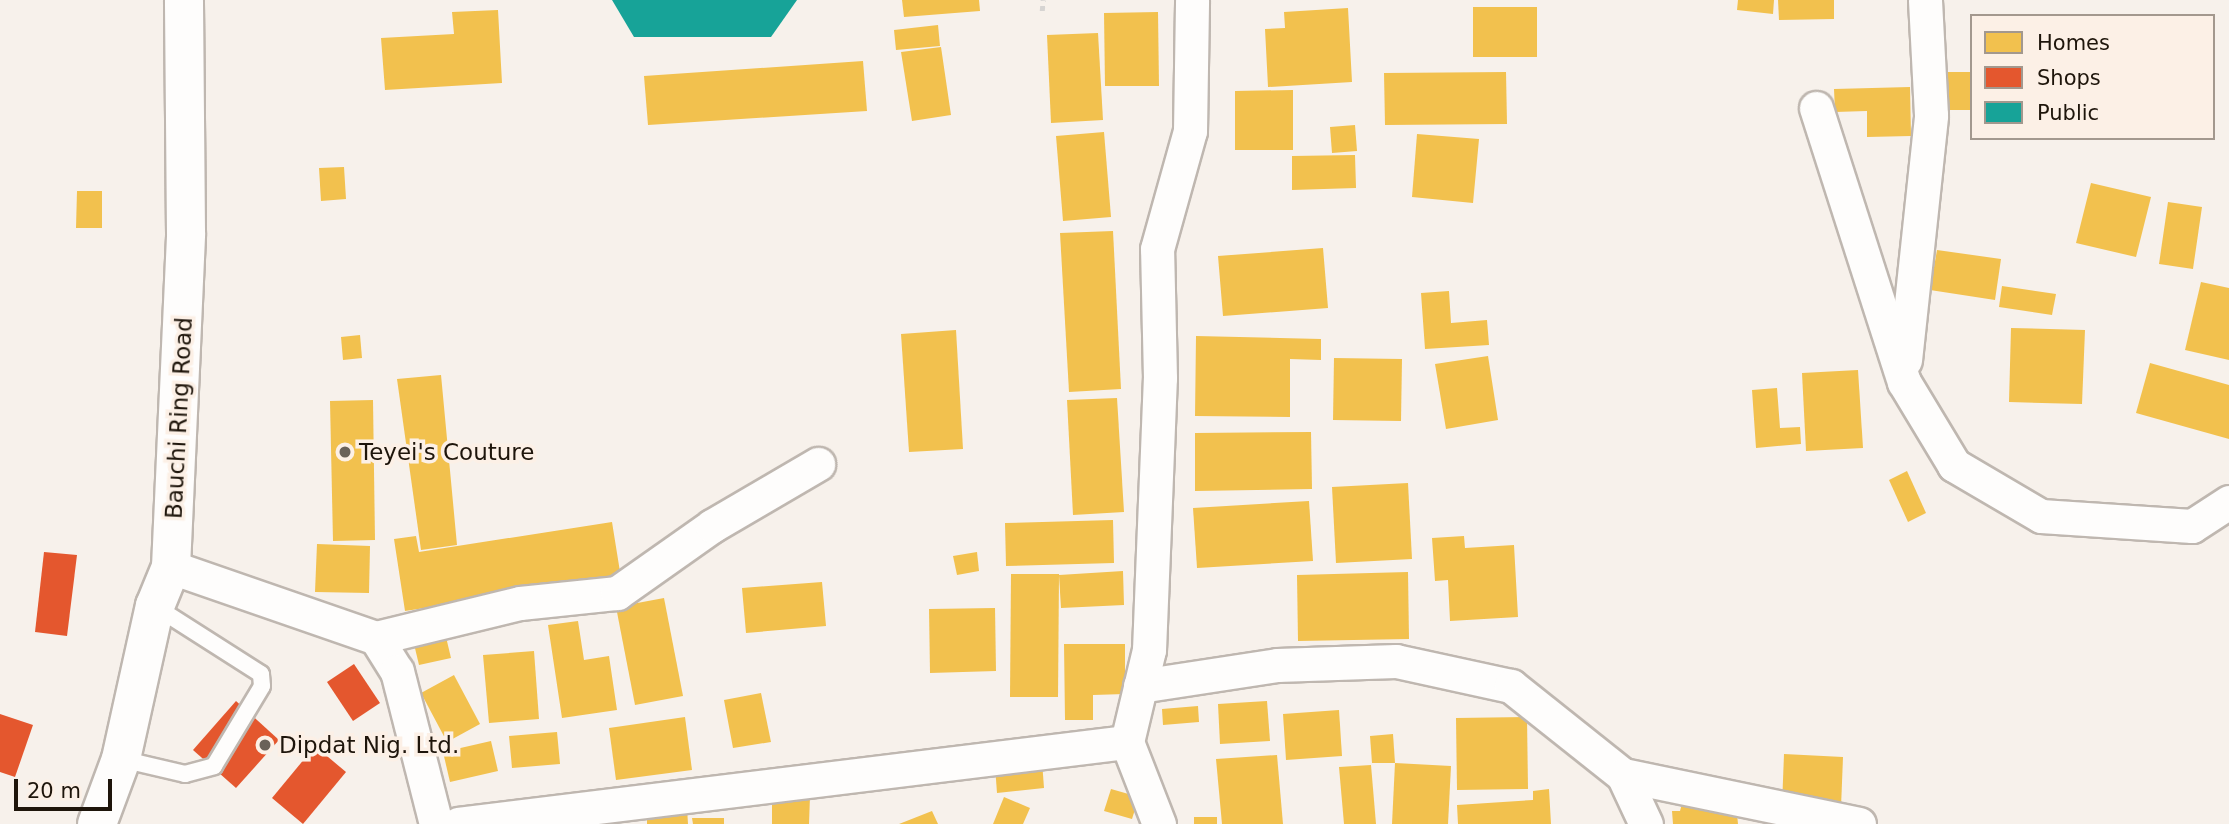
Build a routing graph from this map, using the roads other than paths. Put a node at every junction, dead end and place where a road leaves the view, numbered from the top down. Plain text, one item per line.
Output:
1 (184, 0) edge
2 (1192, 0) edge
3 (1925, 0) edge
4 (1816, 108) dead end
5 (1904, 382) junction
6 (818, 464) dead end
7 (2229, 502) edge
8 (171, 567) junction
9 (155, 606) junction
10 (376, 638) junction
11 (1140, 686) junction
12 (1127, 742) junction
13 (121, 760) junction
14 (1623, 775) junction
15 (97, 824) edge
16 (436, 824) edge
17 (458, 824) edge
18 (1159, 824) edge
19 (1646, 824) edge
20 (1860, 824) edge

1 - 8 main road, Bauchi Ring Road
2 - 11 street
3 - 5 street
4 - 5 street
5 - 7 street
6 - 10 street
8 - 9 main road, Bauchi Ring Road
8 - 10 street
9 - 13 main road, Bauchi Ring Road
9 - 13 lane
10 - 16 street
11 - 12 street
11 - 14 street
12 - 17 street
12 - 18 street
13 - 15 main road, Bauchi Ring Road
14 - 19 street
14 - 20 street

